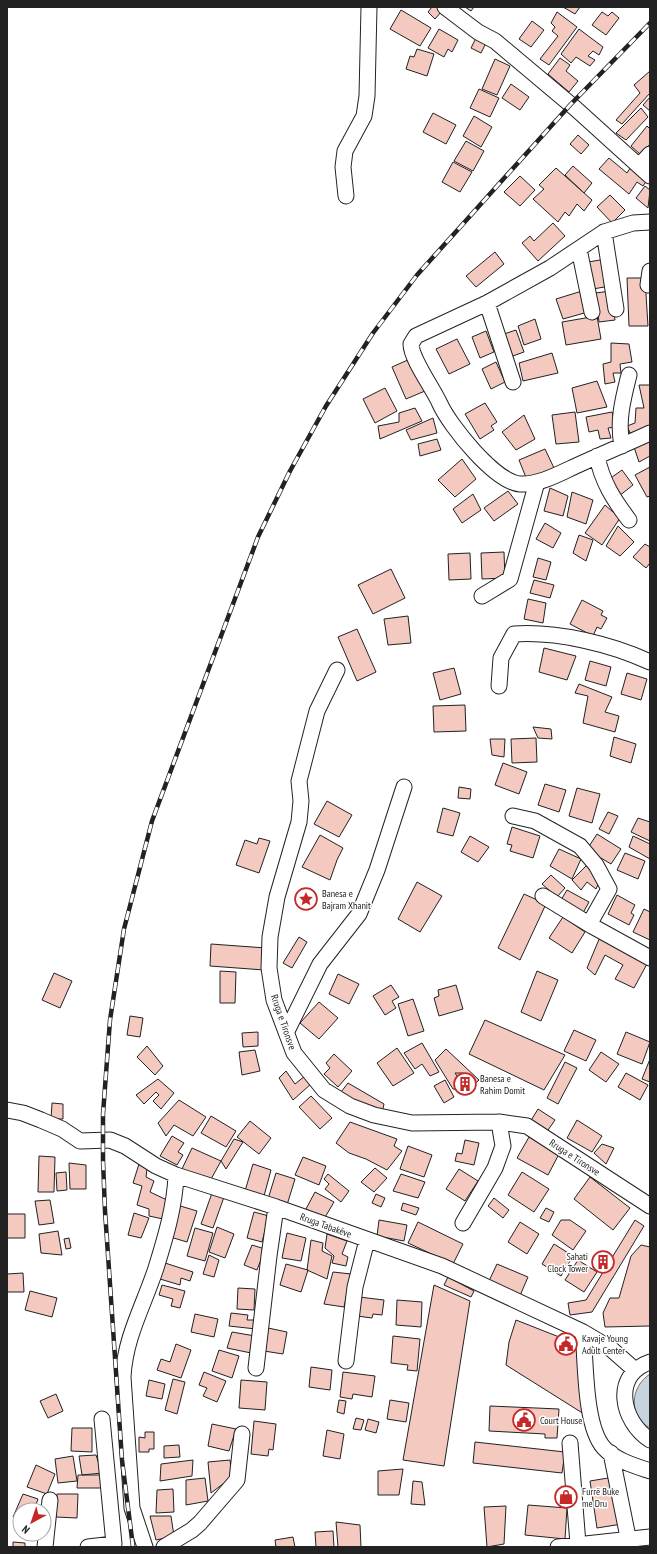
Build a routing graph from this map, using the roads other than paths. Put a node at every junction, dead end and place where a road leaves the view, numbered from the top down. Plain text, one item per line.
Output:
1 (369, 7) edge
2 (445, 7) edge
3 (650, 154) edge
4 (640, 165) junction
5 (650, 176) edge
6 (346, 196) dead end
7 (650, 222) edge
8 (604, 232) junction
9 (580, 249) junction
10 (487, 303) junction
11 (616, 309) dead end
12 (592, 312) dead end
13 (629, 375) dead end
14 (513, 382) dead end
15 (650, 433) edge
16 (622, 446) junction
17 (597, 456) junction
18 (537, 482) junction
19 (629, 520) dead end
20 (482, 596) dead end
21 (650, 662) edge
22 (337, 670) dead end
23 (499, 686) dead end
24 (404, 787) dead end
25 (513, 816) dead end
26 (543, 896) dead end
27 (592, 926) junction
28 (650, 958) edge
29 (287, 1031) junction
30 (7, 1110) edge
31 (499, 1122) junction
32 (176, 1175) junction
33 (650, 1206) edge
34 (276, 1207) junction
35 (463, 1223) dead end
36 (367, 1240) junction
37 (583, 1332) junction
38 (346, 1360) dead end
39 (650, 1362) edge
40 (256, 1368) dead end
41 (635, 1370) junction
42 (102, 1419) dead end
43 (242, 1434) dead end
44 (650, 1440) edge
45 (570, 1443) dead end
46 (611, 1453) junction
47 (650, 1472) edge
48 (50, 1500) dead end
49 (650, 1537) edge
50 (629, 1543) edge
51 (578, 1544) junction
52 (45, 1547) edge
53 (88, 1547) edge
54 (145, 1547) edge
55 (164, 1547) edge
56 (558, 1547) edge

1 - 6 street
2 - 4 street
3 - 4 street
4 - 5 street
7 - 8 street
8 - 9 street
8 - 11 street
9 - 10 street
9 - 12 street
10 - 14 street
10 - 18 street
13 - 16 street
15 - 16 street
16 - 17 street
17 - 18 street
17 - 19 street
18 - 20 street
21 - 23 street
22 - 29 street, Rruga e Tironsve
24 - 29 street
25 - 27 street
26 - 27 street
27 - 28 street
29 - 31 street, Rruga e Tironsve
30 - 32 street, Rruga Tabakëve
31 - 33 street, Rruga e Tironsve
31 - 35 street
32 - 34 street, Rruga Tabakëve
32 - 54 street
34 - 36 street, Rruga Tabakëve
34 - 40 street
36 - 37 street, Rruga Tabakëve
36 - 38 street
37 - 41 street, Rruga Tabakëve
37 - 46 street
39 - 41 street
41 - 44 street
42 - 53 street
43 - 55 street
45 - 51 street
46 - 47 street
46 - 50 street
48 - 52 street
49 - 50 street
50 - 51 street
51 - 56 street

